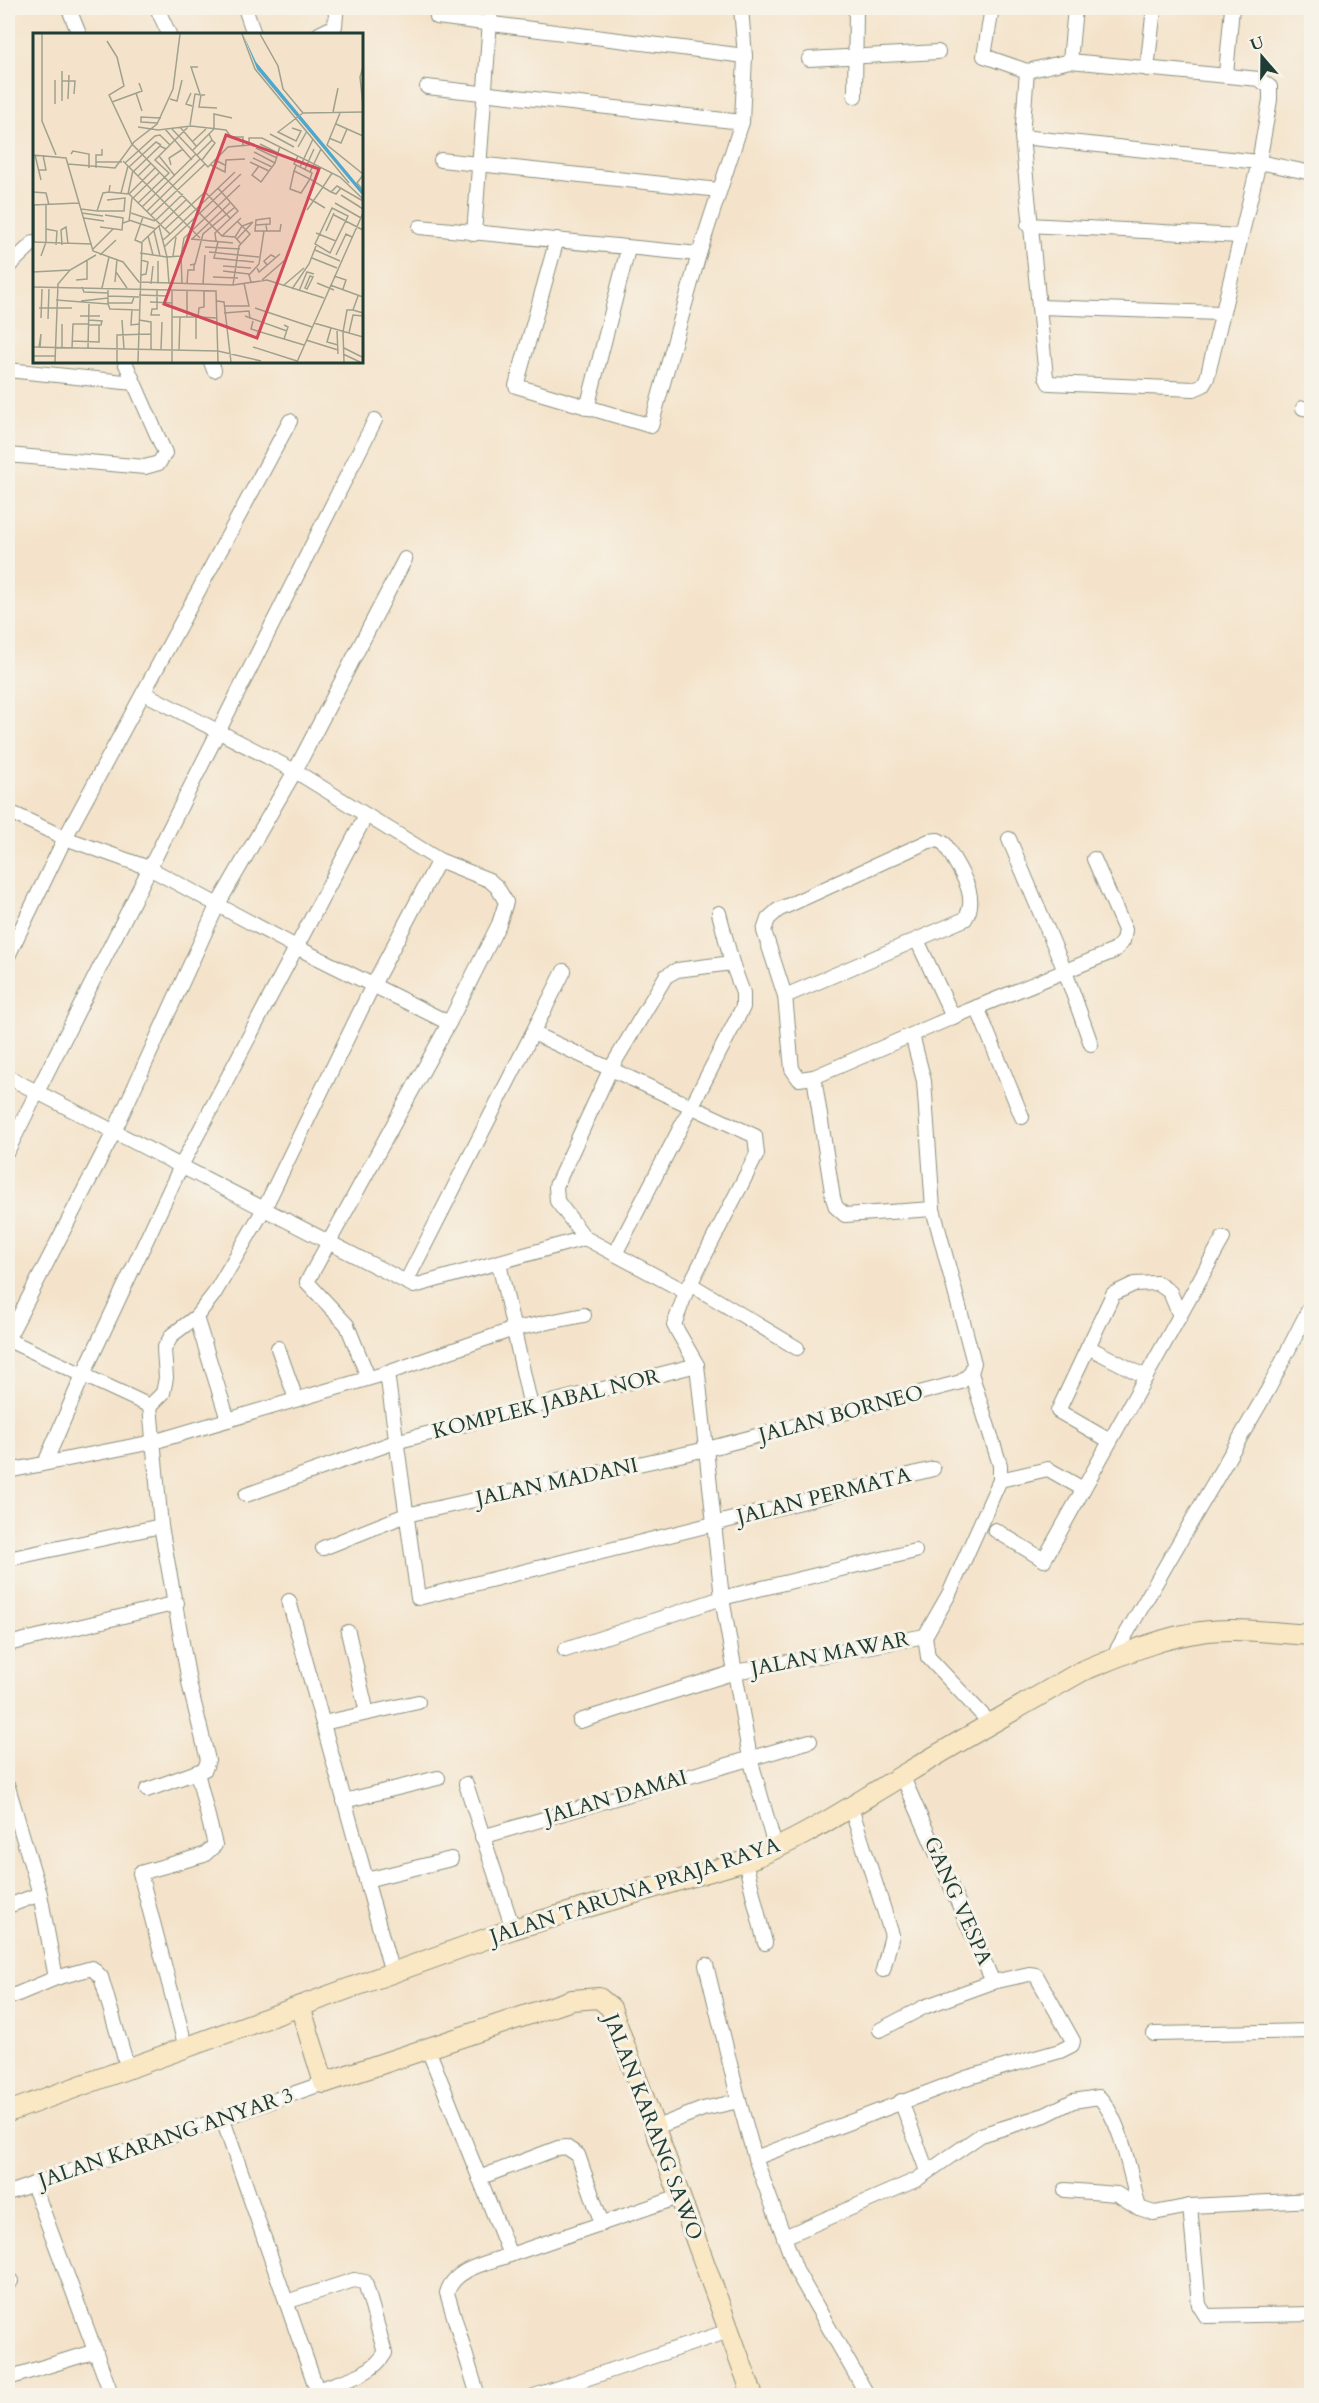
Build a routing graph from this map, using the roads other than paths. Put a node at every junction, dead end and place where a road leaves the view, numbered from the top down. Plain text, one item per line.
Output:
1 (70, 8) edge
2 (158, 8) edge
3 (245, 8) edge
4 (334, 8) edge
5 (491, 8) edge
6 (741, 8) edge
7 (856, 8) edge
8 (990, 8) edge
9 (1075, 8) edge
10 (1154, 8) edge
11 (1232, 8) edge
12 (437, 17) dead end
13 (490, 25) junction
14 (79, 33) edge
15 (168, 33) edge
16 (254, 33) edge
17 (321, 33) edge
18 (938, 52) dead end
19 (745, 56) junction
20 (857, 57) junction
21 (809, 59) dead end
22 (1070, 62) junction
23 (1147, 69) junction
24 (1028, 71) junction
25 (1226, 74) junction
26 (426, 87) dead end
27 (486, 92) junction
28 (855, 96) dead end
29 (742, 122) junction
30 (1022, 137) junction
31 (441, 160) dead end
32 (1259, 162) junction
33 (481, 163) junction
34 (1311, 173) edge
35 (719, 189) junction
36 (1028, 225) junction
37 (420, 227) dead end
38 (474, 234) junction
39 (1240, 236) junction
40 (557, 239) junction
41 (33, 243) edge
42 (628, 249) junction
43 (699, 254) junction
44 (8, 267) edge
45 (1039, 307) junction
46 (1220, 313) junction
47 (125, 363) edge
48 (8, 370) edge
49 (134, 383) junction
50 (587, 408) junction
51 (375, 420) dead end
52 (290, 421) dead end
53 (8, 454) edge
54 (405, 559) dead end
55 (144, 693) junction
56 (218, 730) junction
57 (295, 771) junction
58 (8, 815) edge
59 (366, 816) junction
60 (65, 838) junction
61 (1009, 839) dead end
62 (1094, 859) dead end
63 (439, 860) junction
64 (149, 868) junction
65 (218, 906) junction
66 (719, 913) dead end
67 (916, 940) junction
68 (298, 948) junction
69 (8, 956) edge
70 (732, 963) junction
71 (564, 971) dead end
72 (1065, 972) junction
73 (373, 985) junction
74 (785, 996) junction
75 (977, 1007) junction
76 (952, 1017) junction
77 (449, 1023) junction
78 (533, 1033) junction
79 (912, 1035) junction
80 (1091, 1044) dead end
81 (611, 1068) junction
82 (8, 1077) edge
83 (814, 1077) junction
84 (36, 1092) junction
85 (690, 1105) junction
86 (1022, 1117) dead end
87 (114, 1132) junction
88 (8, 1150) edge
89 (181, 1166) junction
90 (264, 1209) junction
91 (933, 1209) junction
92 (585, 1238) junction
93 (1223, 1238) dead end
94 (330, 1243) junction
95 (615, 1254) junction
96 (499, 1263) junction
97 (406, 1282) junction
98 (688, 1288) junction
99 (1311, 1303) edge
100 (584, 1315) dead end
101 (1180, 1316) junction
102 (196, 1317) junction
103 (514, 1329) junction
104 (8, 1339) edge
105 (1088, 1347) junction
106 (278, 1348) dead end
107 (797, 1348) dead end
108 (697, 1365) junction
109 (387, 1372) junction
110 (971, 1373) junction
111 (83, 1375) junction
112 (368, 1377) junction
113 (1146, 1377) junction
114 (296, 1399) junction
115 (150, 1406) junction
116 (531, 1407) junction
117 (228, 1420) junction
118 (1110, 1441) junction
119 (153, 1442) junction
120 (395, 1442) junction
121 (707, 1449) junction
122 (45, 1463) junction
123 (933, 1469) dead end
124 (8, 1471) edge
125 (1000, 1480) junction
126 (1083, 1489) junction
127 (246, 1495) dead end
128 (406, 1515) junction
129 (715, 1523) junction
130 (161, 1526) junction
131 (995, 1530) dead end
132 (323, 1548) dead end
133 (915, 1551) dead end
134 (8, 1559) edge
135 (722, 1598) junction
136 (289, 1601) dead end
137 (177, 1602) junction
138 (348, 1632) dead end
139 (1311, 1635) edge
140 (925, 1636) junction
141 (8, 1644) edge
142 (565, 1650) dead end
143 (1111, 1660) junction
144 (735, 1672) junction
145 (418, 1702) dead end
146 (367, 1713) junction
147 (580, 1721) dead end
148 (323, 1723) junction
149 (991, 1724) junction
150 (810, 1741) dead end
151 (750, 1758) junction
152 (197, 1772) junction
153 (902, 1775) junction
154 (438, 1778) dead end
155 (466, 1784) dead end
156 (8, 1787) edge
157 (147, 1790) dead end
158 (344, 1801) junction
159 (851, 1809) junction
160 (12, 1814) edge
161 (482, 1837) junction
162 (776, 1850) junction
163 (451, 1859) dead end
164 (745, 1861) junction
165 (366, 1880) junction
166 (40, 1894) junction
167 (8, 1906) edge
168 (513, 1929) junction
169 (765, 1943) dead end
170 (706, 1965) dead end
171 (883, 1970) dead end
172 (392, 1973) junction
173 (56, 1978) junction
174 (993, 1982) junction
175 (8, 1998) edge
176 (300, 2006) junction
177 (880, 2030) dead end
178 (1311, 2031) edge
179 (1154, 2034) dead end
180 (186, 2048) junction
181 (428, 2049) junction
182 (128, 2069) junction
183 (324, 2083) junction
184 (739, 2101) junction
185 (901, 2101) junction
186 (8, 2112) edge
187 (222, 2117) junction
188 (654, 2128) junction
189 (755, 2158) junction
190 (927, 2171) junction
191 (479, 2178) junction
192 (33, 2184) junction
193 (1065, 2190) dead end
194 (8, 2193) edge
195 (679, 2197) junction
196 (1311, 2200) edge
197 (1190, 2206) junction
198 (1139, 2208) junction
199 (602, 2224) junction
200 (784, 2237) junction
201 (510, 2256) junction
202 (286, 2302) junction
203 (1311, 2314) edge
204 (729, 2331) junction
205 (96, 2350) junction
206 (8, 2378) edge
207 (318, 2393) edge
208 (112, 2396) edge
209 (477, 2396) edge
210 (534, 2396) edge
211 (753, 2396) edge
212 (868, 2396) edge

1 - 14 street
2 - 15 street
3 - 16 street
4 - 17 street
5 - 13 street
6 - 19 street
7 - 20 street
8 - 24 street
9 - 22 street
10 - 23 street
11 - 25 street
12 - 13 street
13 - 19 street
13 - 27 street
18 - 20 street
19 - 29 street
20 - 21 street
20 - 28 street
22 - 23 street
22 - 24 street
23 - 25 street
24 - 30 street
25 - 32 street
26 - 27 street
27 - 29 street
27 - 33 street
29 - 35 street
30 - 32 street
30 - 36 street
31 - 33 street
32 - 34 street
32 - 39 street
33 - 35 street
33 - 38 street
35 - 43 street
36 - 39 street
36 - 45 street
37 - 38 street
38 - 40 street
39 - 46 street
40 - 42 street
40 - 50 street
41 - 44 street
42 - 43 street
42 - 50 street
43 - 50 street
45 - 46 street
45 - 46 street
47 - 49 street
48 - 49 street
49 - 53 street
51 - 56 street
52 - 55 street
54 - 57 street
55 - 56 street
55 - 60 street
56 - 57 street
56 - 64 street
57 - 59 street
57 - 65 street
58 - 60 street
59 - 63 street
59 - 68 street
60 - 64 street
60 - 69 street
61 - 72 street
62 - 72 street
63 - 73 street
63 - 77 street
64 - 65 street
64 - 84 street
65 - 68 street
65 - 87 street
66 - 70 street
67 - 74 street
67 - 74 street
67 - 76 street
68 - 73 street
68 - 89 street
70 - 81 street
70 - 85 street
71 - 78 street
72 - 75 street
72 - 80 street
73 - 77 street
73 - 90 street
74 - 83 street
75 - 76 street
75 - 86 street
76 - 79 street
77 - 94 street
78 - 81 street
78 - 97 street
79 - 83 street
79 - 91 street
81 - 85 street
81 - 92 street
82 - 84 street
83 - 91 street
84 - 87 street
84 - 88 street
85 - 95 street
85 - 98 street
87 - 89 street
87 - 104 street
89 - 90 street
89 - 111 street
90 - 94 street
90 - 102 street
91 - 110 street
92 - 95 street
92 - 96 street
93 - 101 street
94 - 97 street
94 - 112 street
95 - 98 street
96 - 97 street
96 - 103 street
98 - 107 street
98 - 108 street
99 - 143 street
100 - 103 street
101 - 105 street
101 - 113 street
102 - 115 street
102 - 117 street
103 - 109 street
103 - 116 street
104 - 111 street
105 - 113 street
105 - 118 street
106 - 114 street
108 - 116 street, KOMPLEK JABAL NOR
108 - 121 street
109 - 112 street
109 - 120 street
110 - 121 street, JALAN BORNEO
110 - 125 street
111 - 115 street
111 - 122 street
112 - 114 street
113 - 118 street
114 - 117 street
115 - 119 street
116 - 120 street, KOMPLEK JABAL NOR
117 - 119 street
118 - 126 street
119 - 122 street
119 - 130 street
120 - 127 street, KOMPLEK JABAL NOR
120 - 128 street
121 - 128 street, JALAN MADANI
121 - 129 street
122 - 124 street
123 - 129 street, JALAN PERMATA
125 - 126 street
125 - 140 street
126 - 131 street
128 - 129 street, JALAN PERMATA
128 - 132 street, JALAN MADANI
129 - 135 street
130 - 134 street
130 - 137 street
133 - 135 street
135 - 142 street
135 - 144 street
136 - 148 street
137 - 141 street
137 - 152 street
138 - 146 street
139 - 143 street, JALAN TARUNA PRAJA RAYA
140 - 144 street, JALAN MAWAR
140 - 149 street
143 - 149 street, JALAN TARUNA PRAJA RAYA
144 - 147 street, JALAN MAWAR
144 - 151 street
145 - 146 street
146 - 148 street
148 - 158 street
149 - 153 street, JALAN TARUNA PRAJA RAYA
150 - 151 street, JALAN DAMAI
151 - 161 street, JALAN DAMAI
151 - 162 street
152 - 157 street
152 - 180 street
153 - 159 street, JALAN TARUNA PRAJA RAYA
153 - 174 street, GANG VESPA
154 - 158 street
155 - 161 street
156 - 160 street
158 - 165 street
159 - 162 street, JALAN TARUNA PRAJA RAYA
159 - 171 street
160 - 166 street
161 - 168 street
162 - 164 street, JALAN TARUNA PRAJA RAYA
163 - 165 street
164 - 168 street, JALAN TARUNA PRAJA RAYA
164 - 169 street
165 - 172 street
166 - 167 street
166 - 173 street
168 - 172 street, JALAN TARUNA PRAJA RAYA
170 - 184 street
172 - 176 street, JALAN TARUNA PRAJA RAYA
173 - 175 street
173 - 182 street
174 - 177 street
174 - 185 street, GANG VESPA
176 - 180 street, JALAN TARUNA PRAJA RAYA
176 - 183 street
178 - 179 street
180 - 182 street, JALAN TARUNA PRAJA RAYA
181 - 183 street, JALAN KARANG SAWO
181 - 188 street, JALAN KARANG SAWO
181 - 191 street
182 - 186 street, JALAN TARUNA PRAJA RAYA
183 - 187 street, JALAN KARANG ANYAR 3
184 - 188 street
184 - 189 street
185 - 189 street
185 - 190 street
187 - 192 street, JALAN KARANG ANYAR 3
187 - 202 street
188 - 195 street, JALAN KARANG SAWO
189 - 200 street
190 - 198 street
190 - 200 street
191 - 199 street
191 - 201 street
192 - 194 street, JALAN KARANG ANYAR 3
192 - 205 street
193 - 198 street
195 - 199 street
195 - 204 street, JALAN KARANG SAWO
196 - 197 street
197 - 198 street
197 - 203 street
199 - 201 street
200 - 212 street
201 - 209 street
202 - 207 street
202 - 207 street
204 - 210 street
204 - 211 street, JALAN KARANG SAWO
205 - 206 street
205 - 208 street

